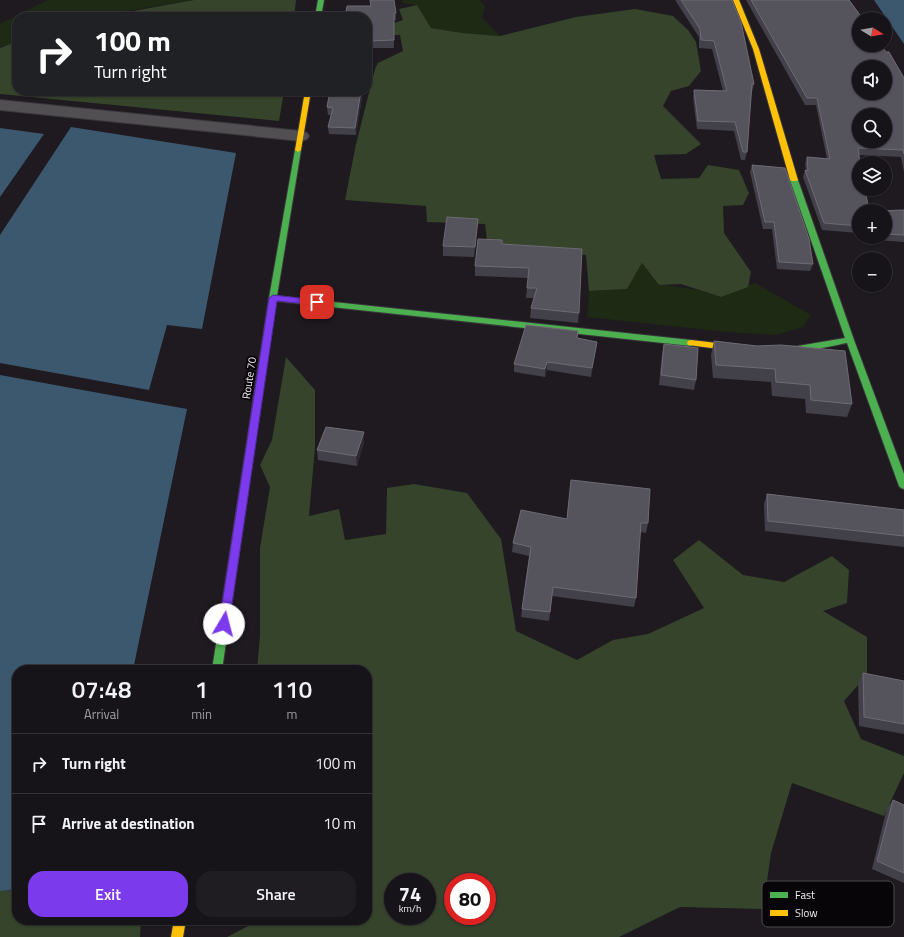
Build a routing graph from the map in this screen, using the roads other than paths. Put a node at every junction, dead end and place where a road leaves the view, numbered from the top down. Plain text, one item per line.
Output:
1 (321, 0) edge
2 (736, 0) edge
3 (319, 12) edge
4 (307, 96) edge
5 (0, 105) edge
6 (301, 136) junction
7 (273, 298) junction
8 (850, 340) junction
9 (754, 350) edge
10 (768, 350) edge
11 (904, 486) edge
12 (218, 665) edge
13 (179, 925) edge
14 (177, 937) edge

1 - 3 main road
2 - 8 main road
4 - 6 main road, Route 70
5 - 6 street
6 - 7 main road, Route 70
7 - 9 main road
7 - 12 main road, Route 70
8 - 10 main road
8 - 11 main road
13 - 14 main road

